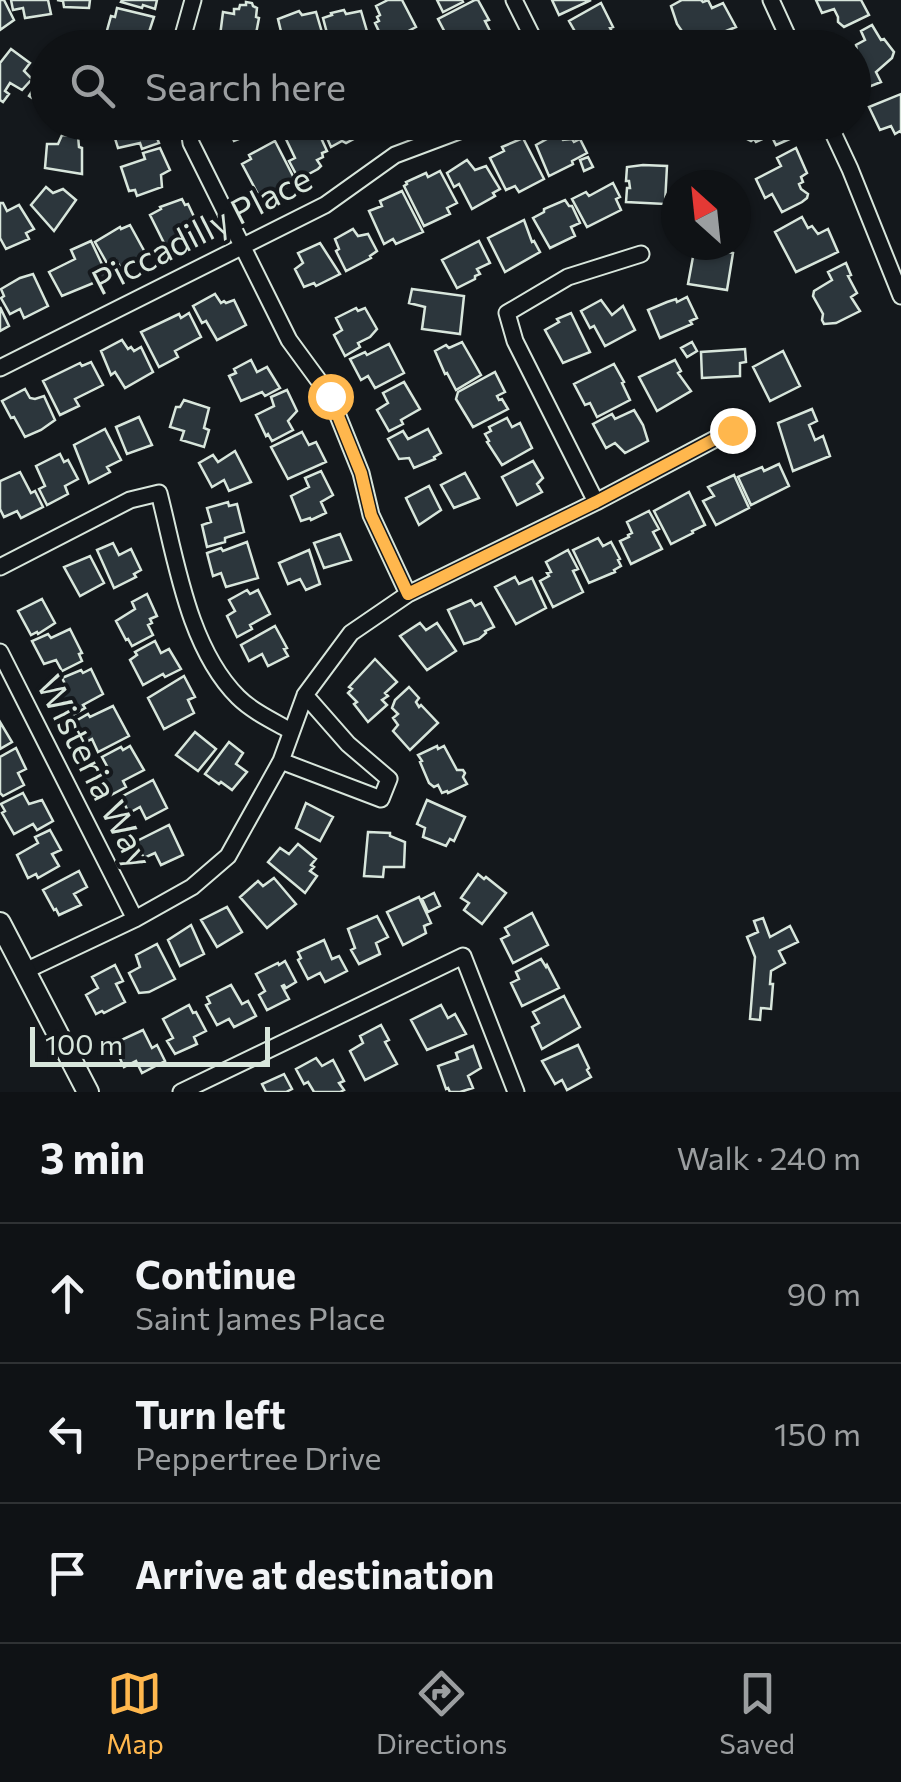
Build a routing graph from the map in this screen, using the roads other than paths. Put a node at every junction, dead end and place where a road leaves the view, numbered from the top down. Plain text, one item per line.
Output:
1 (194, 0) edge
2 (514, 0) edge
3 (771, 0) edge
4 (185, 30) edge
5 (529, 30) edge
6 (785, 30) edge
7 (191, 140) edge
8 (436, 140) edge
9 (836, 140) edge
10 (242, 245) junction
11 (641, 254) dead end
12 (901, 296) edge
13 (0, 368) edge
14 (732, 430) dead end
15 (596, 502) junction
16 (0, 567) edge
17 (408, 594) junction
18 (0, 652) edge
19 (306, 695) junction
20 (291, 731) junction
21 (281, 761) junction
22 (135, 918) junction
23 (0, 923) edge
24 (25, 971) junction
25 (88, 1092) edge
26 (181, 1092) edge
27 (516, 1092) edge

1 - 4 street
2 - 5 street
3 - 6 street
7 - 10 street
8 - 10 street, Piccadilly Place
9 - 12 street
10 - 13 street, Piccadilly Place
10 - 17 street
11 - 15 street
14 - 15 street
15 - 17 street
16 - 20 street
17 - 19 street
18 - 22 street, Wisteria Way
19 - 20 street
19 - 21 street
20 - 21 street
21 - 22 street
22 - 24 street
23 - 24 street
24 - 25 street
26 - 27 street

